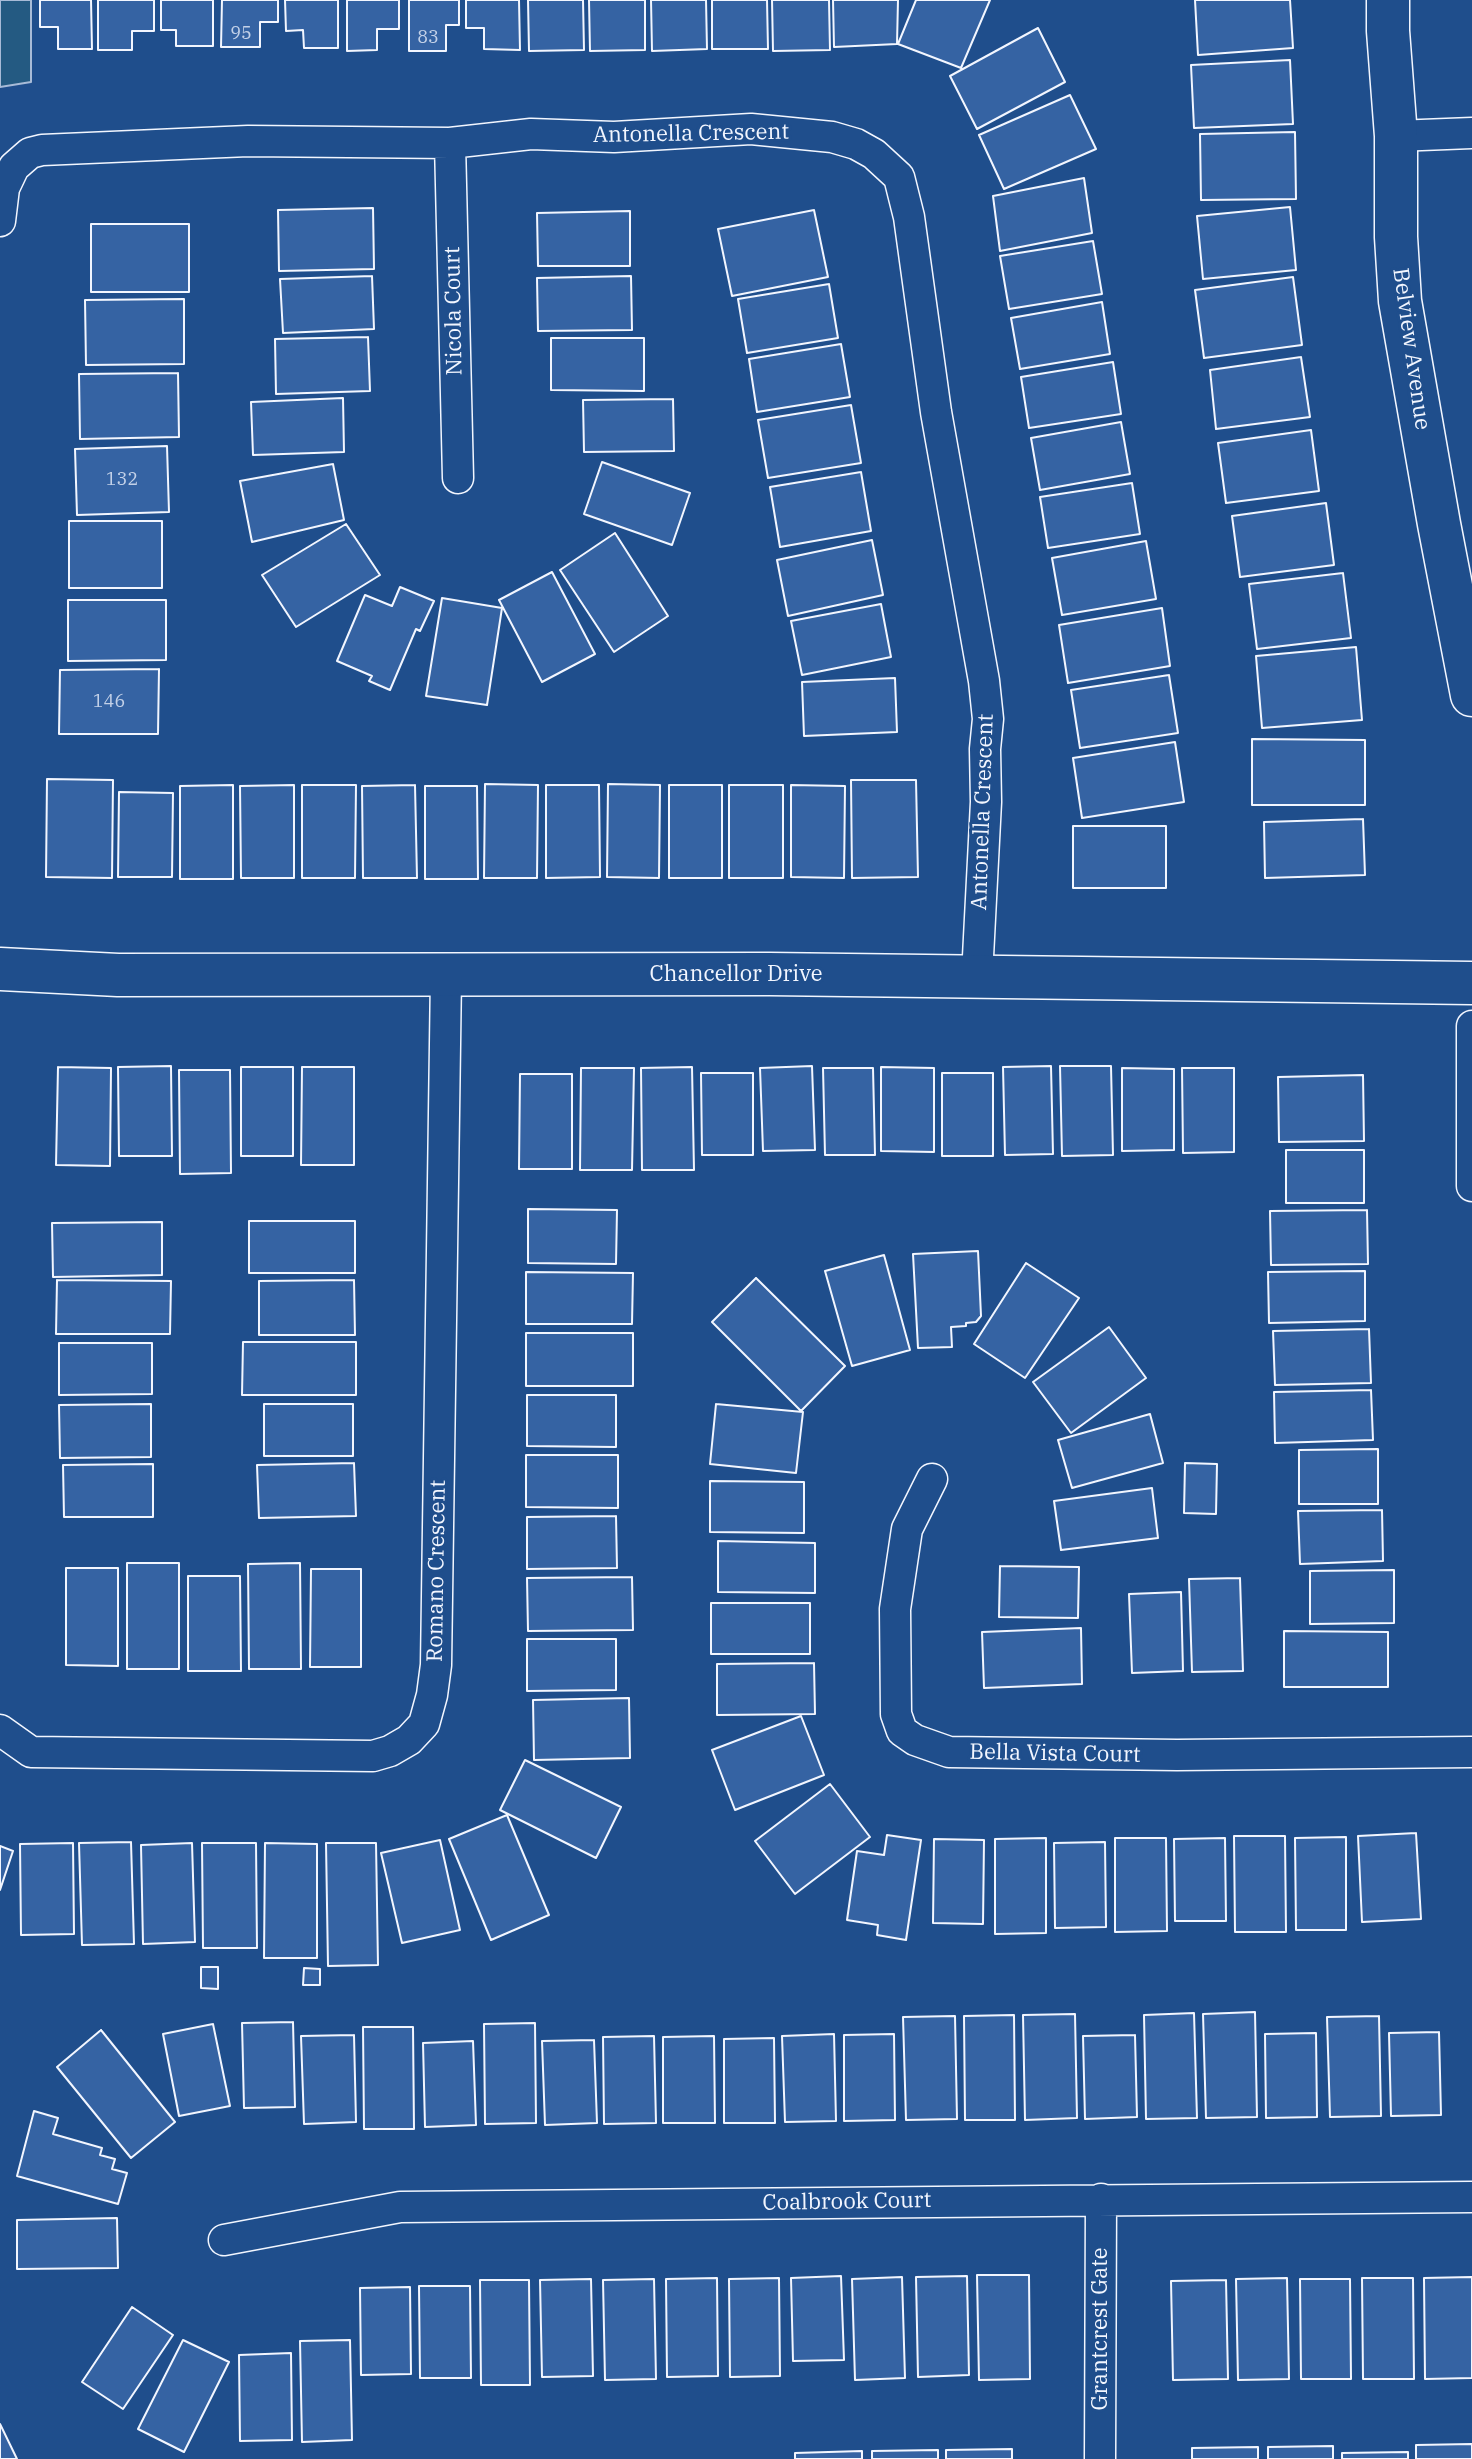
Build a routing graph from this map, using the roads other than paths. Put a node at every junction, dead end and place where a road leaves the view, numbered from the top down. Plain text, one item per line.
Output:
1 (1388, 0) edge
2 (1472, 133) edge
3 (1396, 136) junction
4 (450, 143) junction
5 (0, 221) edge
6 (458, 478) dead end
7 (1472, 695) edge
8 (0, 969) edge
9 (446, 975) junction
10 (977, 976) junction
11 (1472, 983) edge
12 (1472, 1026) edge
13 (1472, 1186) edge
14 (932, 1479) dead end
15 (0, 1730) edge
16 (1472, 1752) edge
17 (1472, 2197) edge
18 (1101, 2199) junction
19 (224, 2240) dead end
20 (1100, 2459) edge

1 - 3 street, Belview Avenue
2 - 3 street
3 - 7 street, Belview Avenue
4 - 5 street, Antonella Crescent
4 - 6 street, Nicola Court
4 - 10 street, Antonella Crescent
8 - 9 street, Chancellor Drive
9 - 10 street, Chancellor Drive
9 - 15 street, Romano Crescent
10 - 11 street, Chancellor Drive
12 - 13 street
14 - 16 street, Bella Vista Court
17 - 18 street, Coalbrook Court
18 - 19 street, Coalbrook Court
18 - 20 street, Grantcrest Gate

